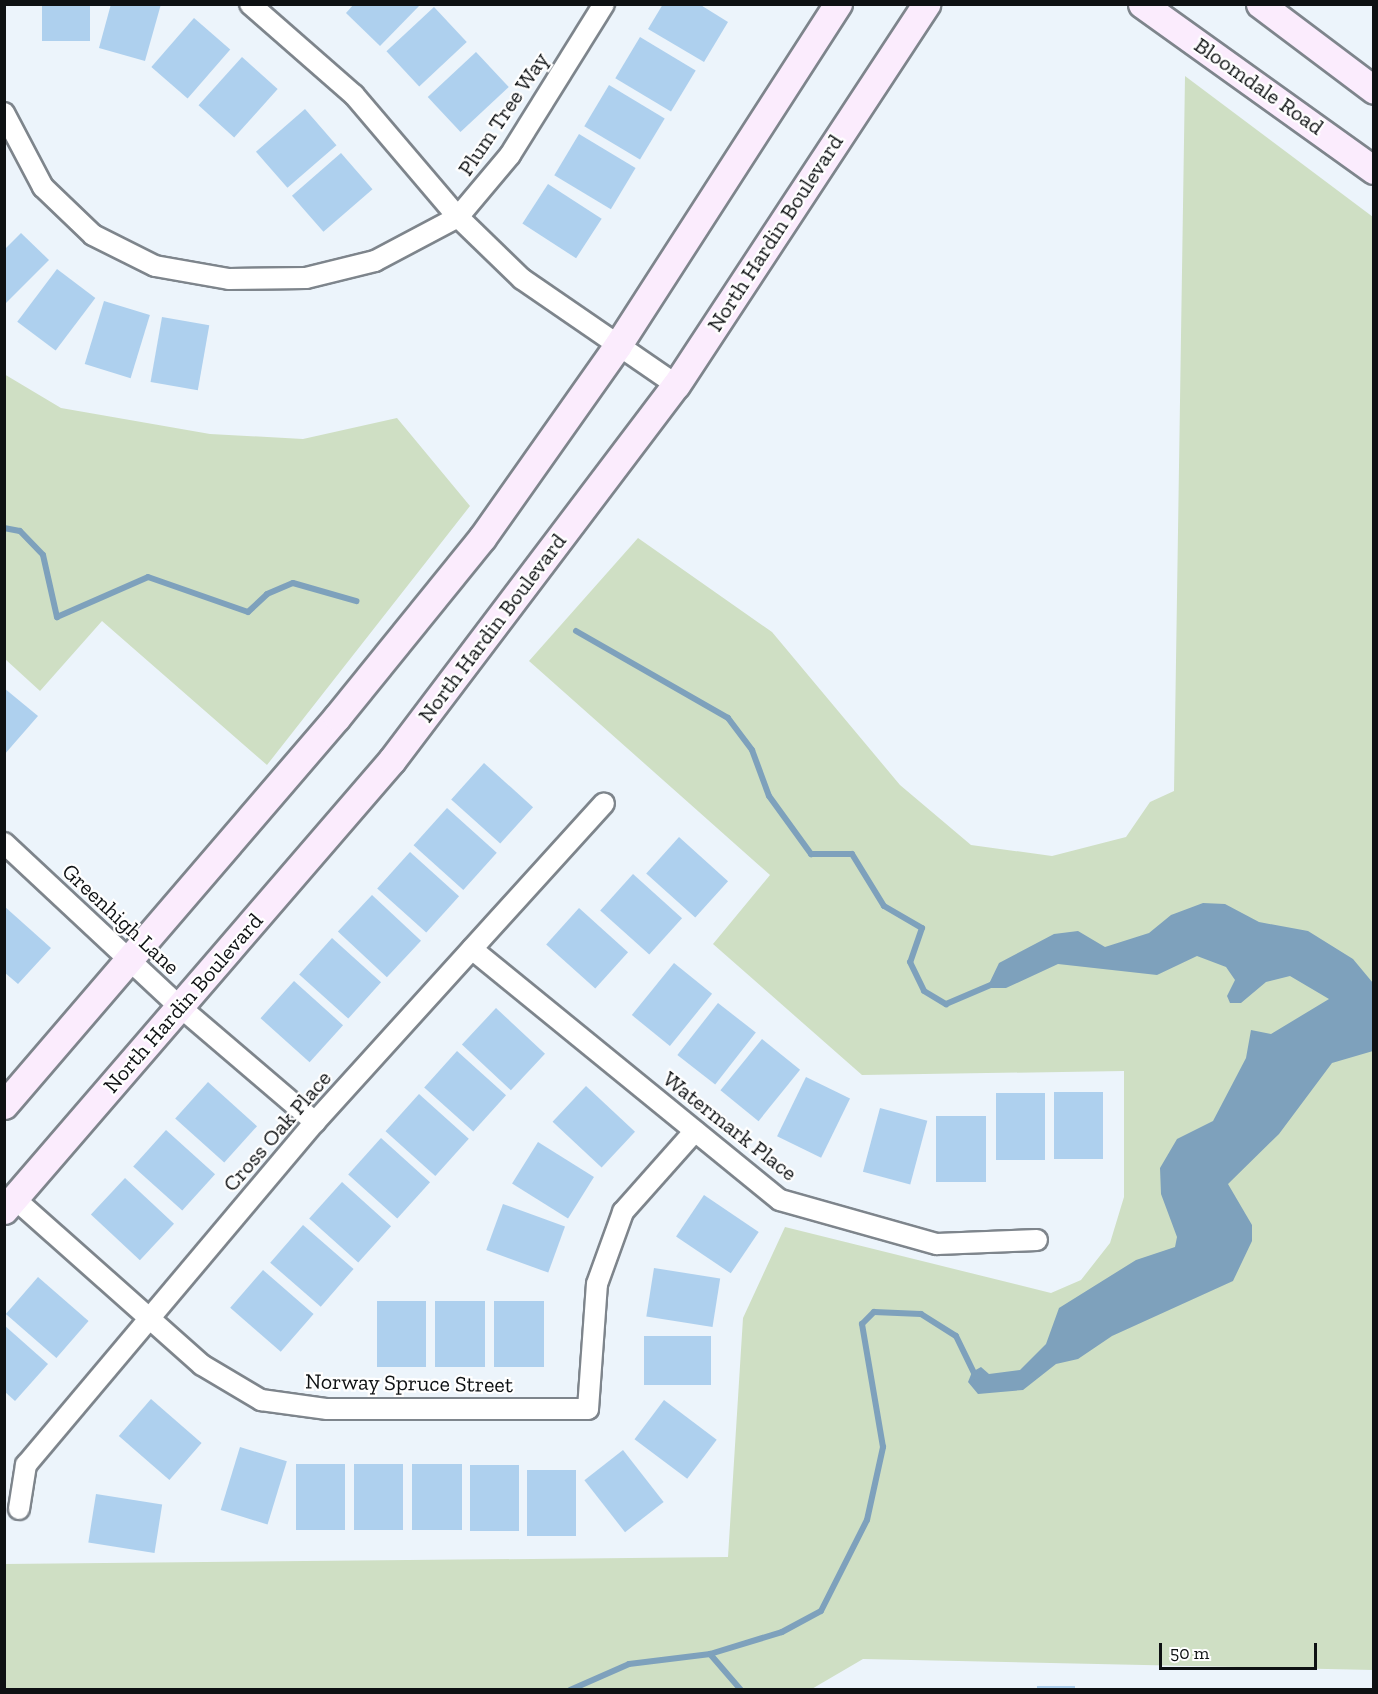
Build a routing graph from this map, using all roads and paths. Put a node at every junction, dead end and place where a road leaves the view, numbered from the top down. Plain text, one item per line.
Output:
1 (250, 4) edge
2 (604, 4) edge
3 (838, 4) edge
4 (926, 4) edge
5 (1142, 4) edge
6 (1260, 4) edge
7 (1374, 90) edge
8 (4, 113) edge
9 (1374, 170) edge
10 (458, 217) junction
11 (618, 345) junction
12 (676, 385) junction
13 (604, 803) dead end
14 (4, 843) edge
15 (472, 950) junction
16 (131, 961) junction
17 (179, 1006) junction
18 (4, 1105) edge
19 (315, 1122) junction
20 (695, 1131) junction
21 (10, 1205) edge
22 (1037, 1240) dead end
23 (147, 1321) junction
24 (20, 1509) dead end

1 - 10 street
2 - 10 street, Plum Tree Way
3 - 11 street
4 - 12 street, North Hardin Boulevard
5 - 9 street, Bloomdale Road
6 - 7 street
8 - 10 street, Plum Tree Way
10 - 11 street
11 - 12 street
11 - 16 street
12 - 17 street, North Hardin Boulevard
13 - 15 street, Cross Oak Place
14 - 16 street, Greenhigh Lane
15 - 19 street, Cross Oak Place
15 - 20 street, Watermark Place
16 - 17 street, Greenhigh Lane
16 - 18 street
17 - 19 street, Greenhigh Lane
17 - 21 street, North Hardin Boulevard
19 - 23 street, Cross Oak Place
20 - 22 street, Watermark Place
20 - 23 street, Norway Spruce Street
21 - 23 street, Norway Spruce Street
23 - 24 street, Cross Oak Place

